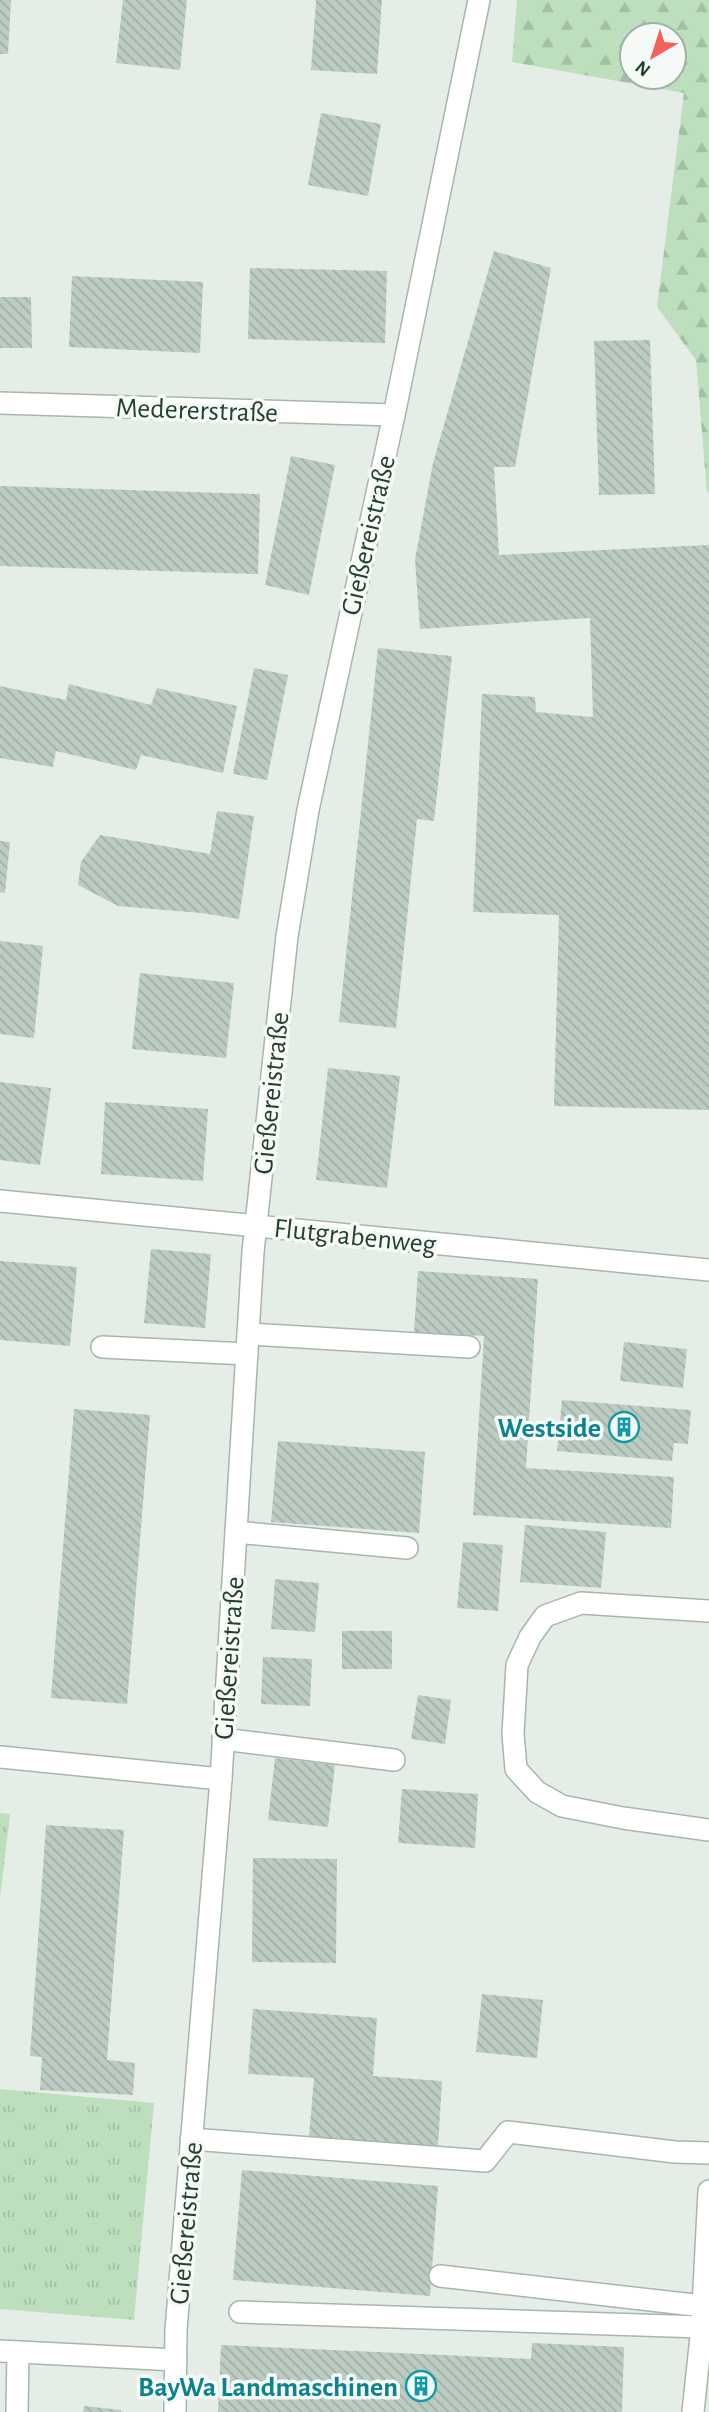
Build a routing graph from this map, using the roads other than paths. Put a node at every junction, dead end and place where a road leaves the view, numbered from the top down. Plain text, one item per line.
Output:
1 (479, 0) edge
2 (0, 403) edge
3 (394, 415) junction
4 (0, 1201) edge
5 (256, 1225) junction
6 (709, 1270) edge
7 (247, 1344) junction
8 (102, 1347) dead end
9 (469, 1347) dead end
10 (236, 1532) junction
11 (407, 1548) dead end
12 (709, 1611) edge
13 (223, 1739) junction
14 (0, 1757) edge
15 (394, 1760) dead end
16 (220, 1779) junction
17 (709, 1830) edge
18 (191, 2139) junction
19 (709, 2153) edge
20 (709, 2192) edge
21 (440, 2276) dead end
22 (703, 2306) junction
23 (240, 2312) dead end
24 (702, 2328) junction
25 (9, 2351) edge
26 (176, 2360) junction
27 (17, 2412) edge
28 (175, 2412) edge
29 (694, 2412) edge

1 - 3 street, Gießereistraße
2 - 3 street, Medererstraße
3 - 5 street, Gießereistraße
4 - 5 street, Flutgrabenweg
5 - 6 street, Flutgrabenweg
5 - 7 street, Gießereistraße
7 - 8 street
7 - 9 street
7 - 10 street, Gießereistraße
10 - 11 street
10 - 13 street, Gießereistraße
12 - 17 street
13 - 15 street
13 - 16 street, Gießereistraße
14 - 16 street
16 - 18 street, Gießereistraße
18 - 19 street
18 - 26 street, Gießereistraße
20 - 22 street
21 - 22 street
22 - 24 street
23 - 24 street
24 - 29 street
25 - 26 street
25 - 27 street
26 - 28 street, Gießereistraße

